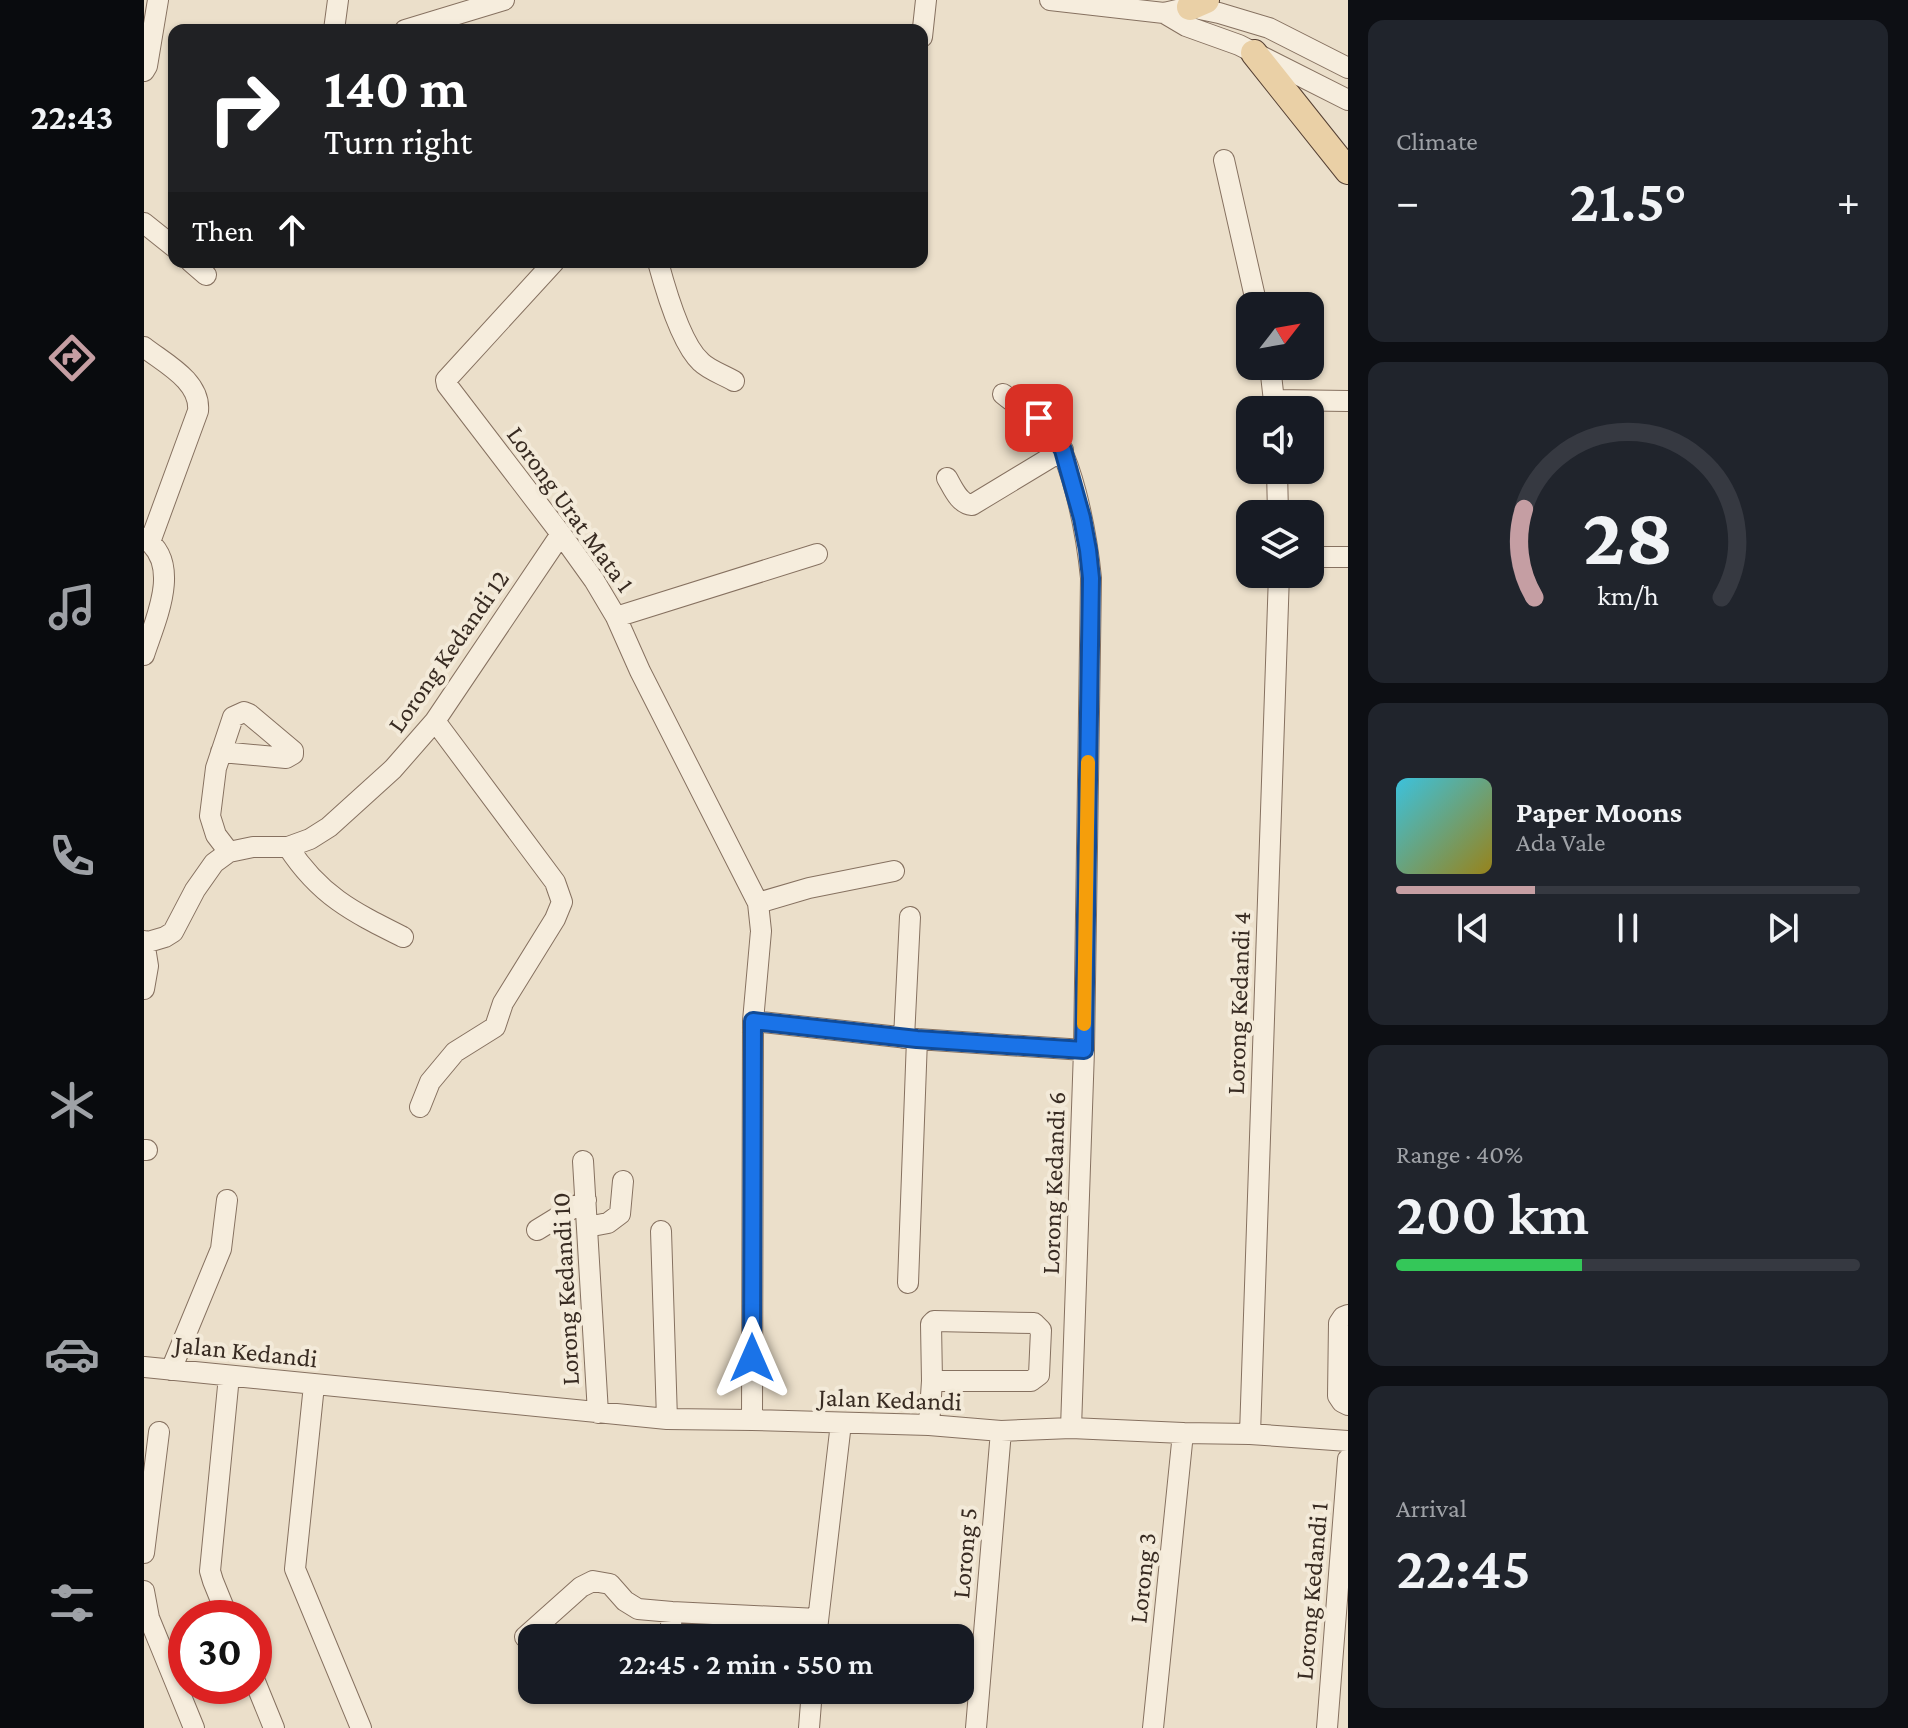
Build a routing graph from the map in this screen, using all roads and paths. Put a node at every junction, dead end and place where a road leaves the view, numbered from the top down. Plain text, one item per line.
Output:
1 (158, 0) edge
2 (338, 0) edge
3 (504, 0) edge
4 (926, 0) edge
5 (1050, 0) edge
6 (1186, 6) edge
7 (335, 24) edge
8 (425, 24) edge
9 (923, 24) edge
10 (1254, 53) junction
11 (1348, 68) edge
12 (144, 71) edge
13 (1348, 100) edge
14 (1224, 160) dead end
15 (1348, 171) edge
16 (144, 223) edge
17 (168, 242) edge
18 (549, 268) edge
19 (660, 268) edge
20 (1254, 292) edge
21 (144, 347) edge
22 (734, 381) dead end
23 (1003, 394) dead end
24 (1348, 401) edge
25 (1324, 402) edge
26 (1063, 450) junction
27 (947, 478) dead end
28 (561, 534) junction
29 (147, 540) edge
30 (817, 554) dead end
31 (1324, 557) edge
32 (1348, 557) edge
33 (1279, 588) edge
34 (616, 617) junction
35 (150, 618) edge
36 (144, 655) edge
37 (435, 721) junction
38 (221, 752) dead end
39 (288, 847) junction
40 (229, 852) junction
41 (894, 871) dead end
42 (758, 903) junction
43 (910, 917) dead end
44 (403, 937) dead end
45 (144, 942) edge
46 (144, 989) edge
47 (753, 1021) junction
48 (910, 1038) junction
49 (1084, 1050) junction
50 (420, 1107) dead end
51 (583, 1161) dead end
52 (623, 1181) dead end
53 (227, 1200) dead end
54 (586, 1200) junction
55 (587, 1227) junction
56 (537, 1230) dead end
57 (661, 1231) dead end
58 (908, 1283) dead end
59 (1348, 1315) edge
60 (144, 1367) edge
61 (171, 1370) junction
62 (229, 1376) junction
63 (932, 1381) junction
64 (314, 1385) junction
65 (1348, 1405) edge
66 (598, 1413) junction
67 (667, 1419) junction
68 (752, 1420) junction
69 (841, 1423) junction
70 (929, 1425) junction
71 (1071, 1428) junction
72 (1001, 1431) junction
73 (159, 1432) dead end
74 (1183, 1433) junction
75 (1250, 1434) junction
76 (1348, 1441) edge
77 (1348, 1459) edge
78 (144, 1553) edge
79 (144, 1591) edge
80 (221, 1600) edge
81 (672, 1612) junction
82 (540, 1624) edge
83 (671, 1624) edge
84 (774, 1624) edge
85 (818, 1624) edge
86 (264, 1704) edge
87 (811, 1704) edge
88 (194, 1728) edge
89 (274, 1728) edge
90 (361, 1728) edge
91 (809, 1728) edge
92 (976, 1728) edge
93 (1153, 1728) edge
94 (1327, 1728) edge

1 - 12 street
2 - 7 street
3 - 8 street
4 - 9 street
5 - 6 street
6 - 10 street
6 - 11 street
10 - 13 street
10 - 15 main road
14 - 20 street
16 - 17 street
18 - 28 street, Lorong Urat Mata 1
19 - 22 street
21 - 29 street
23 - 26 street, Lorong Kedandi 6
24 - 25 street
26 - 27 street
26 - 49 street, Lorong Kedandi 6
28 - 34 street, Lorong Urat Mata 1
28 - 37 street, Lorong Kedandi 12
29 - 35 street
30 - 34 street
31 - 32 street
33 - 75 street, Lorong Kedandi 4
34 - 42 street, Lorong Urat Mata 1
35 - 36 street
37 - 39 street, Lorong Kedandi 12
37 - 50 street
38 - 40 street
39 - 40 street, Lorong Kedandi 12
39 - 44 street
40 - 45 street
41 - 42 street
42 - 47 street
43 - 48 street
45 - 46 street
47 - 48 street
47 - 68 street
48 - 49 street
48 - 58 street
49 - 71 street, Lorong Kedandi 6
51 - 54 street, Lorong Kedandi 10
52 - 55 street
53 - 61 street
54 - 55 street, Lorong Kedandi 10
54 - 56 street
55 - 66 street, Lorong Kedandi 10
57 - 67 street
59 - 65 street
60 - 61 street, Jalan Kedandi
61 - 62 street, Jalan Kedandi
62 - 64 street, Jalan Kedandi
62 - 80 street
63 - 63 street
63 - 70 street
64 - 66 street, Jalan Kedandi
64 - 90 street
66 - 67 street, Jalan Kedandi
67 - 68 street, Jalan Kedandi
68 - 69 street, Jalan Kedandi
69 - 70 street, Jalan Kedandi
69 - 85 street
70 - 72 street, Jalan Kedandi
71 - 72 street, Jalan Kedandi
71 - 74 street, Jalan Kedandi
72 - 92 street, Lorong 5
73 - 78 street
74 - 75 street, Jalan Kedandi
74 - 93 street, Lorong 3
75 - 76 street, Jalan Kedandi
77 - 94 street, Lorong Kedandi 1
79 - 88 street
81 - 82 street
81 - 83 street
81 - 84 street
86 - 89 street
87 - 91 street

